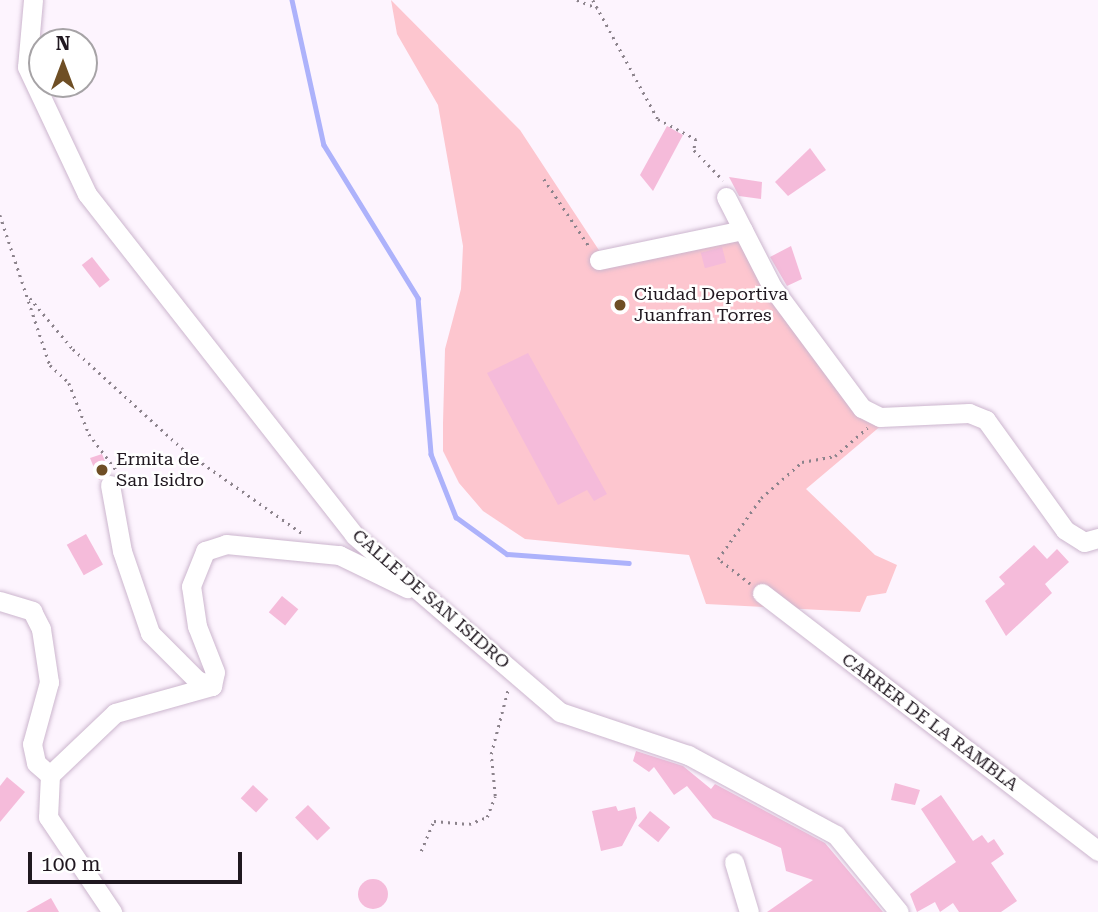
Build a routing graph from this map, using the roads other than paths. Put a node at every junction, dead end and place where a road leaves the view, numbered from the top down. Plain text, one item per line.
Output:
1 (33, 0) edge
2 (726, 197) road end
3 (743, 230) junction
4 (599, 260) road end
5 (110, 485) road end
6 (1098, 538) edge
7 (762, 593) road end
8 (0, 601) edge
9 (434, 601) junction
10 (212, 686) junction
11 (50, 775) junction
12 (1098, 851) edge
13 (734, 862) dead end
14 (112, 912) edge
15 (749, 912) edge
16 (899, 912) edge

1 - 9 street, CALLE DE SAN ISIDRO
2 - 3 street
3 - 4 street
3 - 6 street
5 - 10 street
7 - 12 street, CARRER DE LA RAMBLA
8 - 11 street
9 - 10 street
9 - 16 street, CALLE DE SAN ISIDRO
10 - 11 street
11 - 14 street
13 - 15 street

